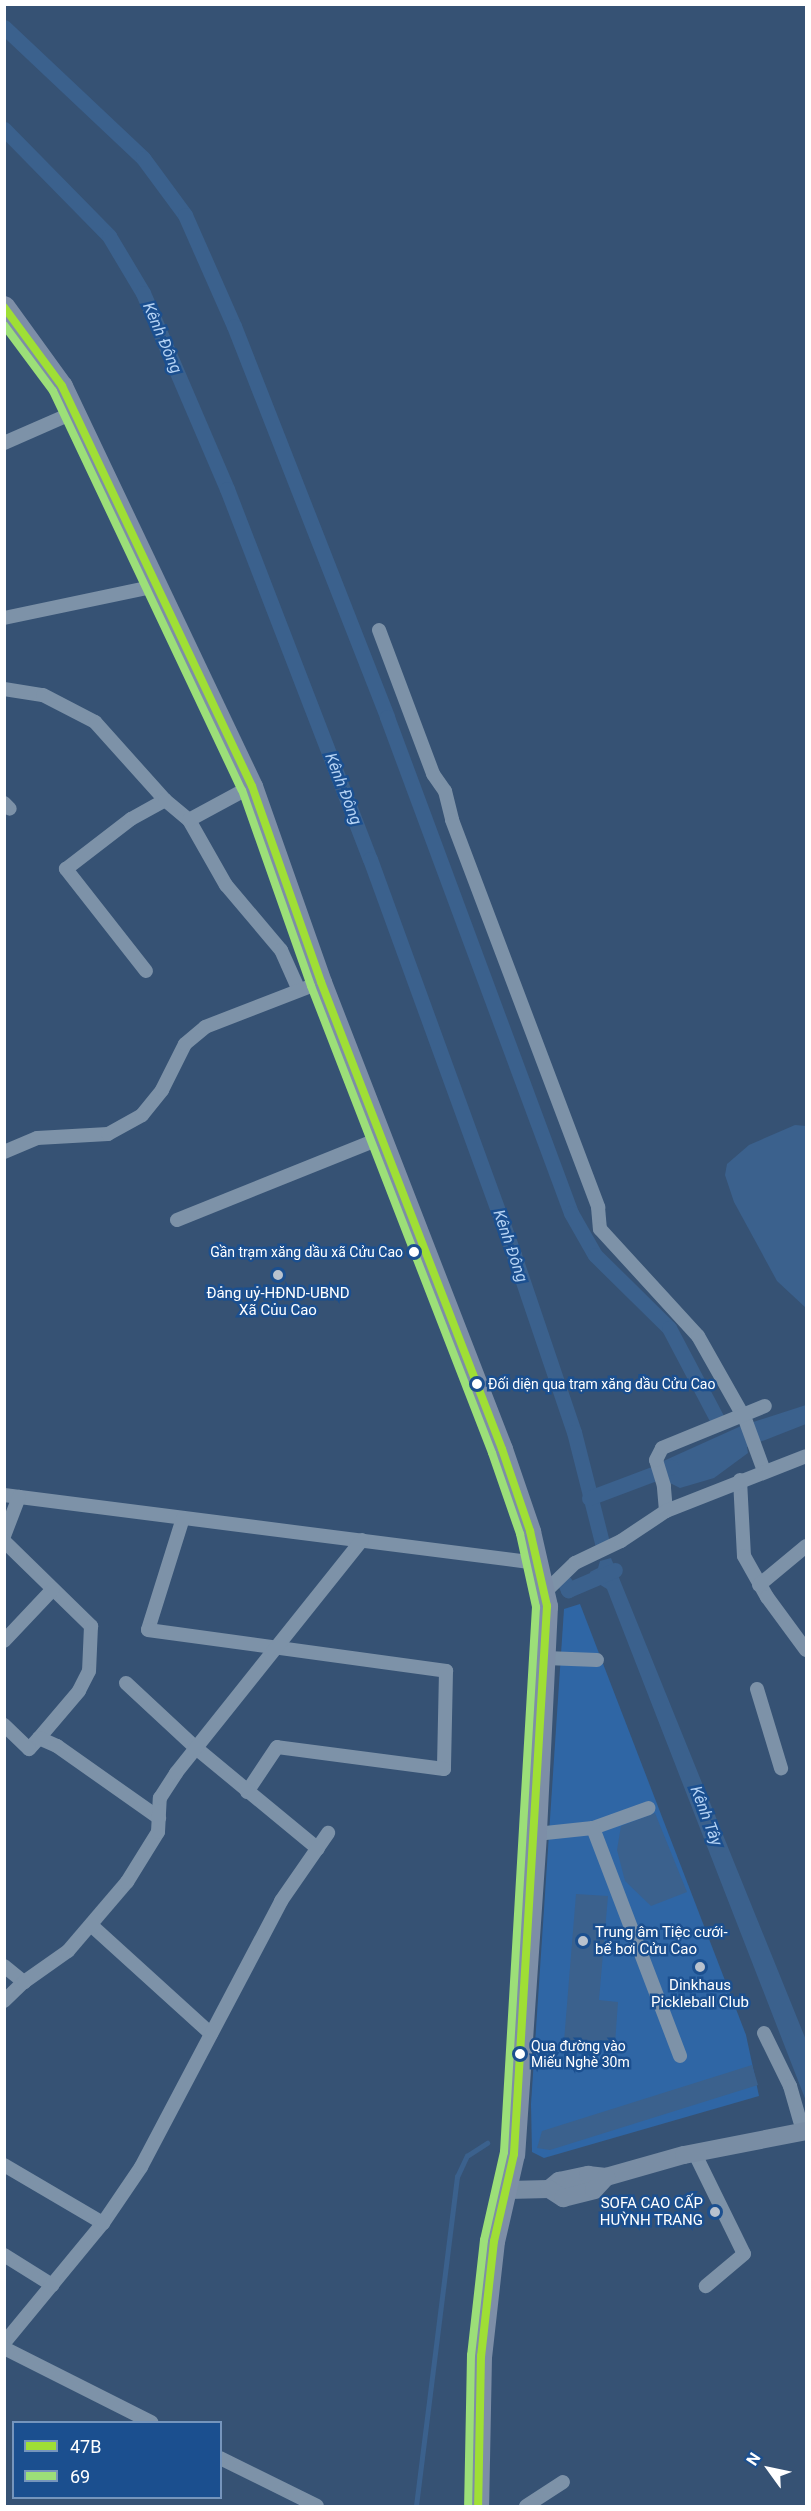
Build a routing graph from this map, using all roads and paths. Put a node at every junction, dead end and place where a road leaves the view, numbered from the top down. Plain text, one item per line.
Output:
1 (4, 306) edge
2 (75, 412) junction
3 (4, 443) edge
4 (156, 586) junction
5 (4, 618) edge
6 (379, 630) dead end
7 (4, 689) edge
8 (252, 786) junction
9 (165, 801) junction
10 (189, 820) junction
11 (146, 971) dead end
12 (321, 982) junction
13 (298, 988) junction
14 (383, 1137) junction
15 (4, 1152) edge
16 (177, 1220) dead end
17 (765, 1406) dead end
18 (743, 1416) junction
19 (807, 1456) edge
20 (764, 1471) junction
21 (740, 1480) junction
22 (4, 1495) edge
23 (19, 1497) junction
24 (666, 1511) junction
25 (183, 1518) junction
26 (4, 1536) edge
27 (362, 1540) junction
28 (4, 1541) edge
29 (807, 1545) edge
30 (537, 1563) junction
31 (759, 1586) junction
32 (53, 1589) junction
33 (544, 1593) junction
34 (4, 1641) edge
35 (804, 1641) edge
36 (277, 1646) junction
37 (546, 1658) junction
38 (597, 1660) dead end
39 (126, 1683) dead end
40 (757, 1689) dead end
41 (4, 1725) edge
42 (39, 1738) junction
43 (196, 1748) junction
44 (781, 1768) dead end
45 (247, 1792) junction
46 (649, 1808) dead end
47 (159, 1818) junction
48 (593, 1828) junction
49 (328, 1833) dead end
50 (536, 1834) junction
51 (318, 1849) junction
52 (91, 1925) junction
53 (4, 1966) edge
54 (24, 1982) junction
55 (4, 2001) edge
56 (764, 2033) dead end
57 (211, 2034) junction
58 (680, 2056) dead end
59 (804, 2128) edge
60 (695, 2154) junction
61 (4, 2165) edge
62 (508, 2190) junction
63 (103, 2223) junction
64 (4, 2255) edge
65 (52, 2285) junction
66 (706, 2286) dead end
67 (4, 2343) edge
68 (4, 2348) edge
69 (149, 2421) edge
70 (222, 2459) edge
71 (563, 2482) dead end
72 (317, 2506) edge
73 (478, 2506) edge
74 (526, 2506) edge

1 - 2 main road
2 - 3 street
2 - 4 main road
4 - 5 street
4 - 8 main road
6 - 18 street
7 - 9 street
8 - 10 street
8 - 12 main road
9 - 10 street
9 - 11 street
10 - 13 street
12 - 13 street
12 - 14 main road
13 - 15 street
14 - 16 street
14 - 30 main road
17 - 18 street
18 - 20 street
18 - 24 street
19 - 20 street
20 - 21 street
21 - 24 street
21 - 31 street
22 - 23 street
23 - 25 street
23 - 26 street
24 - 33 street
25 - 27 street
25 - 36 street
27 - 30 street
27 - 36 street
28 - 32 street
29 - 31 street
30 - 33 main road
31 - 35 street
32 - 34 street
32 - 42 street
33 - 37 main road
36 - 43 street
36 - 45 street
37 - 38 street
37 - 50 main road
39 - 43 street
40 - 44 street
41 - 42 street
42 - 47 street
43 - 45 street
43 - 47 street
45 - 51 street
46 - 48 street
47 - 52 street
48 - 50 street
48 - 58 street
49 - 51 street
50 - 62 main road
51 - 57 street
52 - 54 street
52 - 57 street
53 - 54 street
54 - 55 street
56 - 59 street
57 - 63 street
59 - 60 main road
60 - 62 main road
60 - 66 street
61 - 63 street
62 - 73 main road
63 - 65 street
64 - 65 street
65 - 67 street
68 - 69 street
70 - 72 street
71 - 74 street

